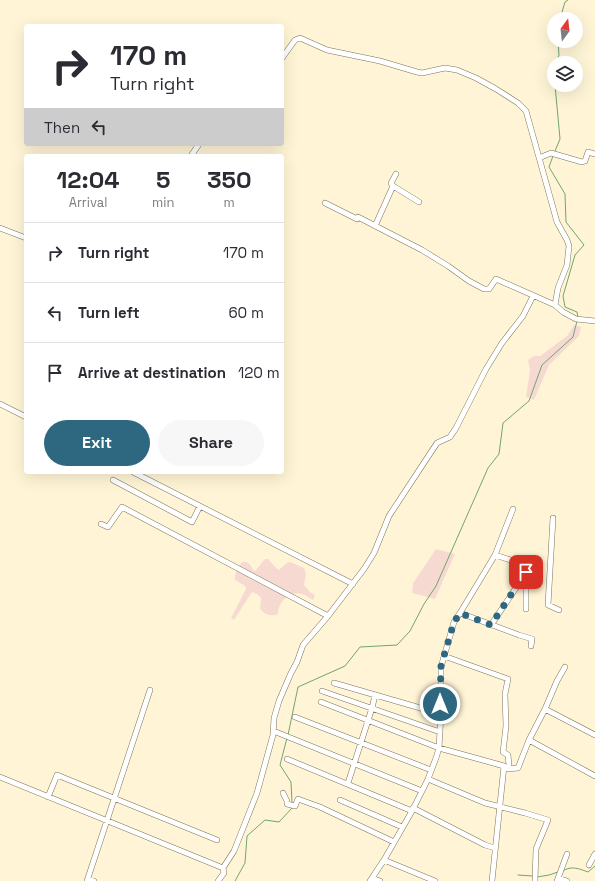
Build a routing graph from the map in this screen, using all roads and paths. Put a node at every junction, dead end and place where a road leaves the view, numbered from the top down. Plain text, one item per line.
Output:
1 (284, 55) edge
2 (595, 154) edge
3 (539, 158) junction
4 (396, 174) dead end
5 (393, 186) junction
6 (419, 202) dead end
7 (326, 203) dead end
8 (375, 226) junction
9 (0, 228) edge
10 (24, 237) edge
11 (533, 296) junction
12 (555, 305) junction
13 (595, 321) edge
14 (0, 404) edge
15 (24, 416) edge
16 (137, 474) edge
17 (113, 480) dead end
18 (200, 506) junction
19 (513, 509) dead end
20 (553, 518) dead end
21 (101, 524) dead end
22 (495, 554) junction
23 (526, 572) junction
24 (353, 584) junction
25 (526, 609) dead end
26 (559, 610) dead end
27 (460, 613) junction
28 (328, 616) junction
29 (491, 625) junction
30 (531, 646) dead end
31 (444, 656) junction
32 (565, 667) dead end
33 (334, 683) dead end
34 (150, 690) dead end
35 (322, 691) dead end
36 (376, 695) junction
37 (321, 702) dead end
38 (372, 708) junction
39 (545, 709) junction
40 (441, 714) junction
41 (295, 717) dead end
42 (368, 721) junction
43 (276, 732) dead end
44 (440, 732) junction
45 (595, 735) edge
46 (529, 740) junction
47 (361, 742) junction
48 (439, 748) junction
49 (287, 759) dead end
50 (354, 764) junction
51 (506, 768) junction
52 (431, 770) junction
53 (595, 776) edge
54 (0, 777) edge
55 (428, 779) junction
56 (348, 783) junction
57 (422, 791) junction
58 (283, 793) dead end
59 (48, 797) junction
60 (114, 798) junction
61 (340, 800) dead end
62 (499, 807) junction
63 (412, 809) junction
64 (107, 820) junction
65 (402, 827) junction
66 (217, 840) dead end
67 (394, 842) junction
68 (495, 848) junction
69 (567, 854) dead end
70 (595, 854) edge
71 (384, 860) junction
72 (589, 865) dead end
73 (223, 868) junction
74 (418, 874) junction
75 (371, 879) edge
76 (87, 880) edge
77 (558, 880) edge
78 (94, 881) edge
79 (218, 881) edge
80 (380, 881) edge
81 (416, 881) edge
82 (435, 881) edge
83 (492, 881) edge
84 (535, 881) edge
85 (567, 881) edge

1 - 3 street
2 - 3 street
3 - 12 street
4 - 5 street
5 - 6 street
5 - 8 street
7 - 8 street
8 - 11 street
9 - 10 street
11 - 12 street
11 - 24 street
12 - 13 street
14 - 15 street
16 - 18 street
17 - 18 street
18 - 24 street
19 - 22 street
20 - 26 street
21 - 28 street
22 - 23 street
22 - 27 street
23 - 25 street
23 - 29 street
24 - 28 street
27 - 29 street
27 - 31 street
28 - 73 street
29 - 30 street
31 - 40 street
31 - 51 street
32 - 39 street
33 - 36 street
34 - 60 street
35 - 38 street
36 - 38 street
36 - 40 street
37 - 42 street
38 - 42 street
38 - 44 street
39 - 45 street
39 - 46 street
40 - 44 street
41 - 47 street
42 - 47 street
42 - 48 street
43 - 50 street
44 - 48 street
46 - 51 street
46 - 53 street
47 - 50 street
47 - 52 street
48 - 51 street
48 - 52 street
49 - 56 street
50 - 56 street
50 - 57 street
51 - 62 street
52 - 55 street
54 - 59 street
55 - 57 street
55 - 62 street
56 - 63 street
57 - 63 street
58 - 67 street
59 - 60 street
59 - 64 street
60 - 64 street
60 - 66 street
61 - 65 street
62 - 68 street
62 - 84 street
63 - 65 street
63 - 68 street
64 - 73 street
64 - 76 street
65 - 67 street
67 - 71 street
68 - 83 street
69 - 77 street
70 - 72 street
71 - 74 street
71 - 75 street
73 - 79 street
74 - 81 street
74 - 82 street
75 - 80 street
76 - 78 street
77 - 85 street

